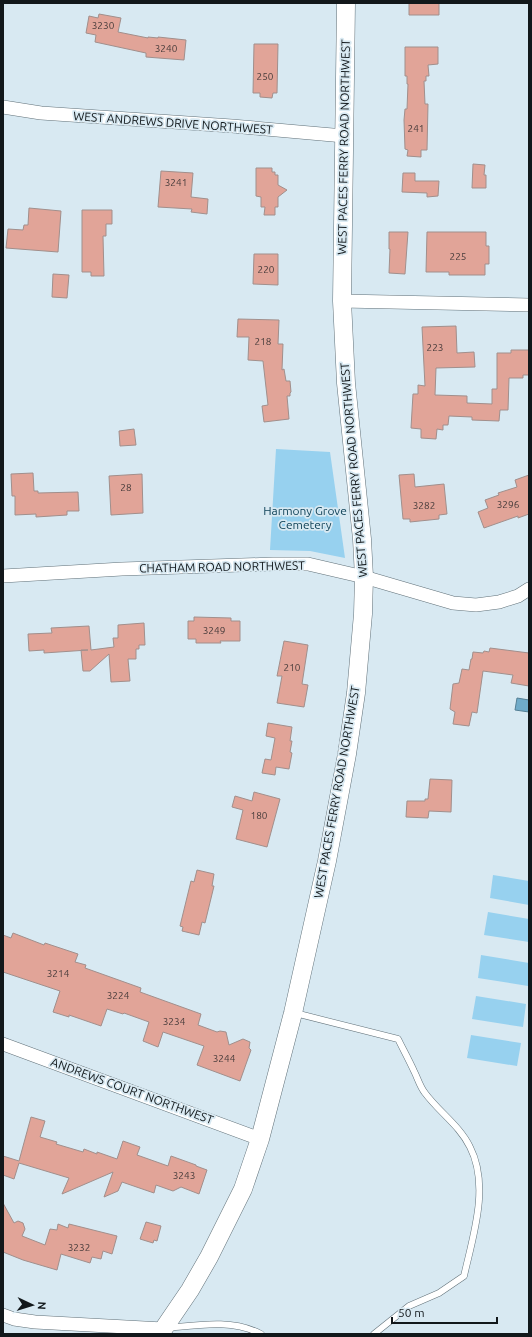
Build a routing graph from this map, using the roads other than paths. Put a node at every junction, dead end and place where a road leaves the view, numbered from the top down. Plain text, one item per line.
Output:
1 (346, 3) edge
2 (3, 107) edge
3 (344, 136) junction
4 (342, 301) junction
5 (529, 305) edge
6 (3, 576) edge
7 (364, 577) junction
8 (529, 589) edge
9 (293, 1013) junction
10 (3, 1044) edge
11 (260, 1139) junction
12 (3, 1316) edge
13 (162, 1331) edge
14 (261, 1334) edge
15 (374, 1334) edge

1 - 3 main road, WEST PACES FERRY ROAD NORTHWEST
2 - 3 street, WEST ANDREWS DRIVE NORTHWEST
3 - 4 main road, WEST PACES FERRY ROAD NORTHWEST
4 - 5 street
4 - 7 main road, WEST PACES FERRY ROAD NORTHWEST
6 - 7 street, CHATHAM ROAD NORTHWEST
7 - 8 street, CHATHAM ROAD NORTHWEST
7 - 9 main road, WEST PACES FERRY ROAD NORTHWEST
9 - 11 main road, WEST PACES FERRY ROAD NORTHWEST
9 - 15 lane
10 - 11 street, ANDREWS COURT NORTHWEST
11 - 13 main road, WEST PACES FERRY ROAD NORTHWEST
12 - 13 street
13 - 14 lane

